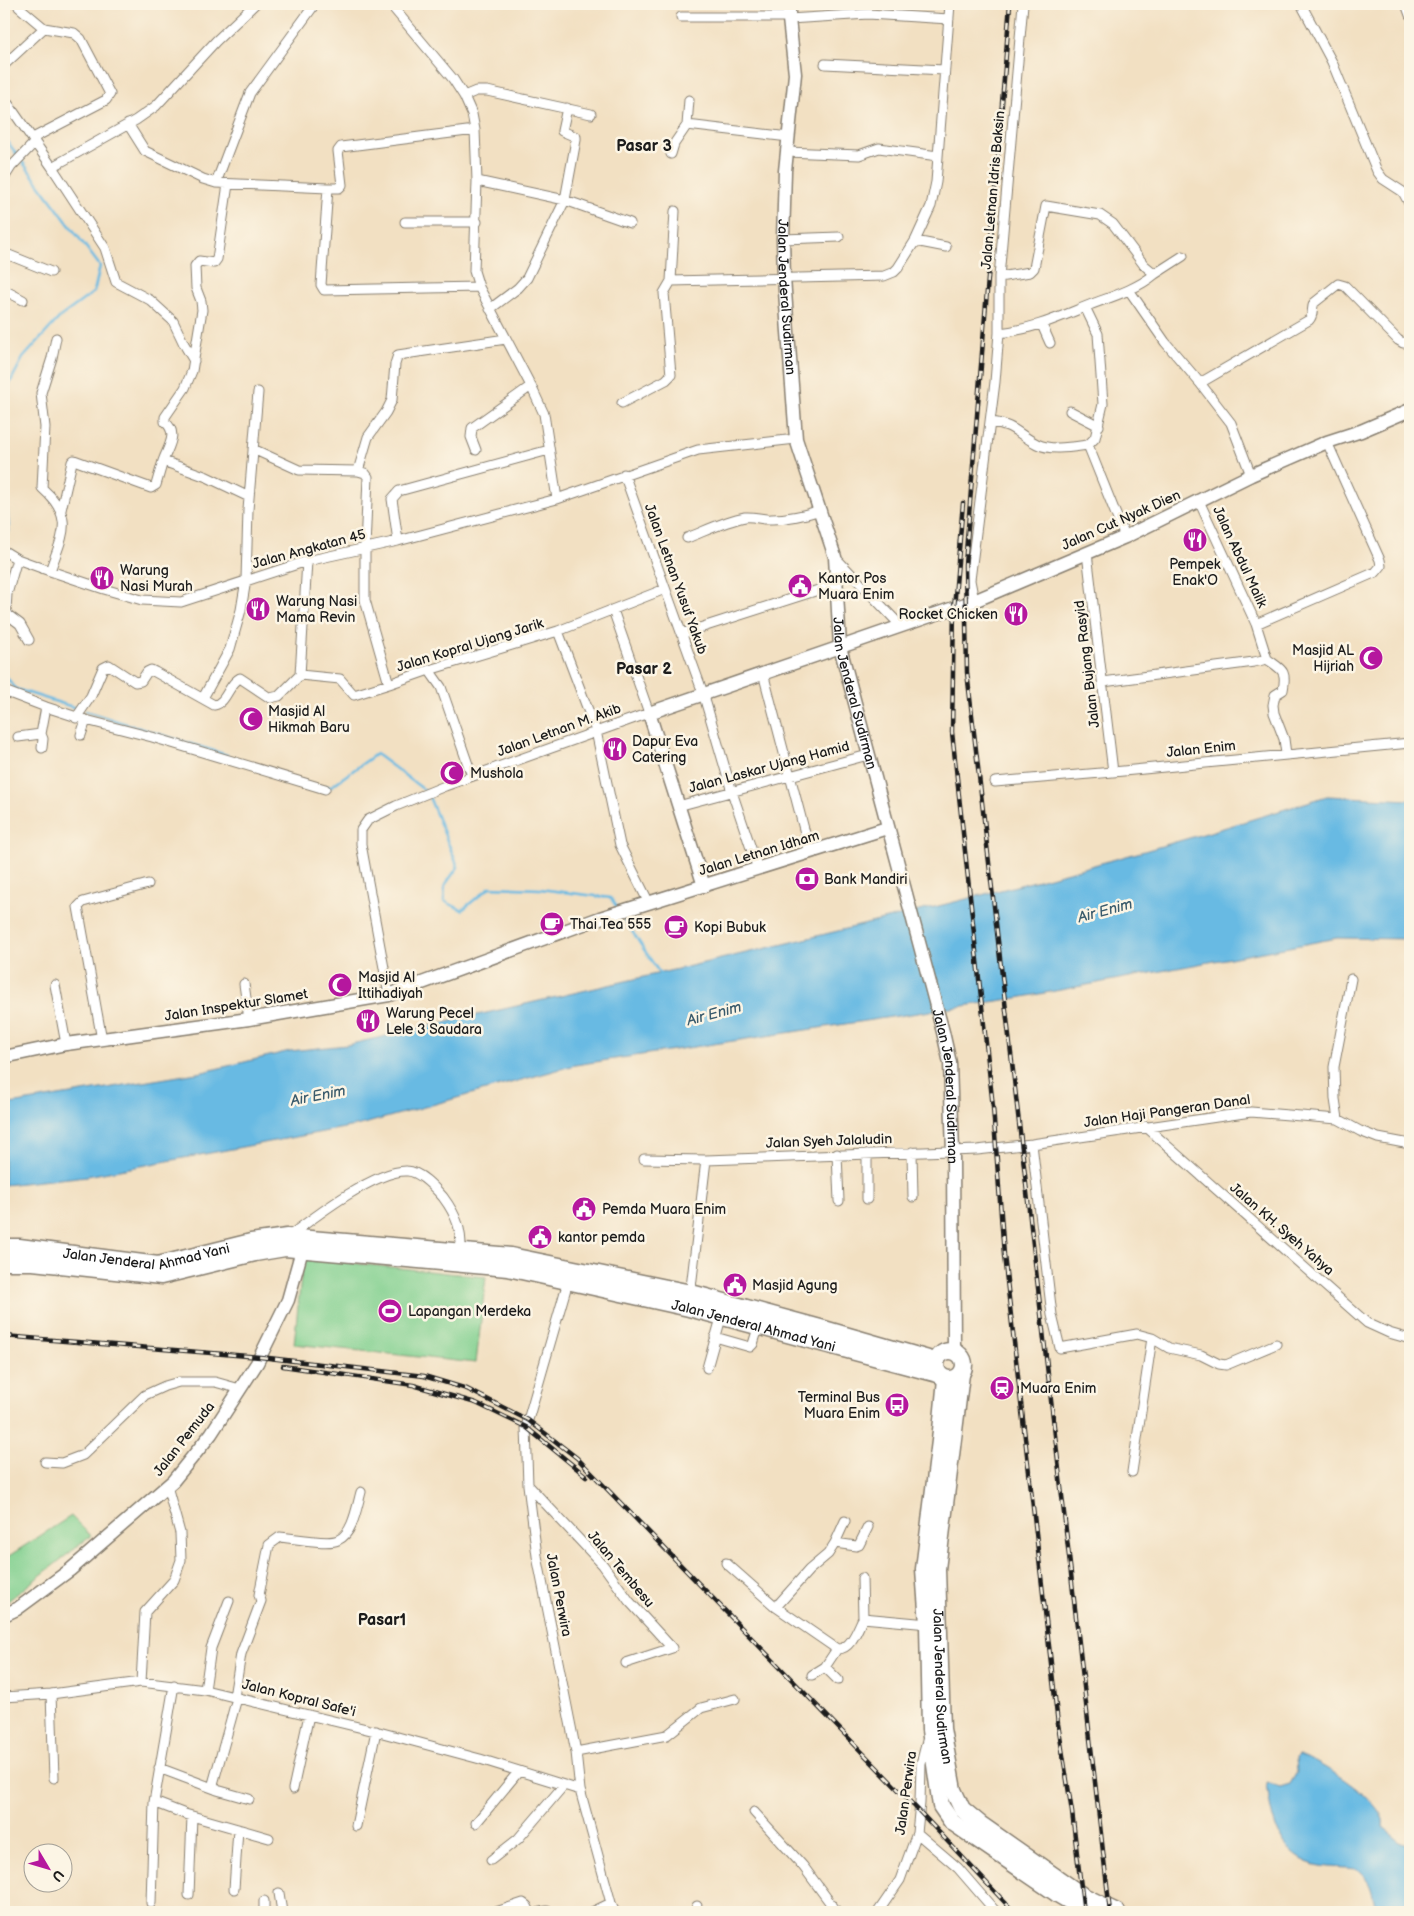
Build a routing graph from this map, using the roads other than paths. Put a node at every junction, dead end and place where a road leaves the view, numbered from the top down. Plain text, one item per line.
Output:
1 (255, 4) edge
2 (312, 4) edge
3 (390, 4) edge
4 (950, 4) edge
5 (1023, 4) edge
6 (1301, 4) edge
7 (1406, 4) edge
8 (19, 7) dead end
9 (789, 13) edge
10 (1410, 15) edge
11 (681, 17) dead end
12 (949, 19) junction
13 (44, 28) junction
14 (825, 64) dead end
15 (4, 65) edge
16 (944, 70) junction
17 (464, 96) junction
18 (4, 98) edge
19 (689, 100) dead end
20 (567, 108) junction
21 (591, 114) dead end
22 (128, 124) junction
23 (687, 125) junction
24 (475, 130) junction
25 (789, 137) junction
26 (34, 140) junction
27 (787, 152) junction
28 (671, 154) dead end
29 (938, 156) junction
30 (52, 167) junction
31 (4, 178) edge
32 (477, 181) junction
33 (216, 183) junction
34 (228, 184) junction
35 (328, 188) junction
36 (565, 200) junction
37 (1410, 205) edge
38 (676, 211) dead end
39 (405, 222) dead end
40 (477, 222) junction
41 (630, 223) dead end
42 (839, 237) dead end
43 (783, 239) junction
44 (915, 241) junction
45 (946, 247) dead end
46 (4, 253) edge
47 (1183, 256) dead end
48 (51, 272) dead end
49 (1155, 274) junction
50 (999, 277) junction
51 (784, 278) junction
52 (671, 281) junction
53 (479, 287) junction
54 (4, 290) edge
55 (1129, 290) junction
56 (23, 300) dead end
57 (1085, 307) junction
58 (490, 309) junction
59 (1042, 325) junction
60 (999, 333) junction
61 (56, 338) dead end
62 (506, 339) junction
63 (1410, 340) edge
64 (1050, 343) dead end
65 (194, 361) junction
66 (1200, 383) junction
67 (531, 386) junction
68 (258, 392) dead end
69 (622, 403) dead end
70 (1410, 410) edge
71 (1070, 411) dead end
72 (991, 422) junction
73 (1099, 426) junction
74 (796, 438) junction
75 (1327, 442) junction
76 (1088, 445) junction
77 (253, 449) junction
78 (476, 450) dead end
79 (549, 450) junction
80 (163, 461) junction
81 (358, 471) junction
82 (624, 474) junction
83 (1252, 475) junction
84 (249, 497) junction
85 (557, 499) junction
86 (1199, 501) junction
87 (60, 510) junction
88 (821, 510) junction
89 (1125, 537) junction
90 (686, 538) dead end
91 (398, 541) junction
92 (365, 548) junction
93 (5, 552) edge
94 (1087, 553) junction
95 (835, 557) junction
96 (17, 559) junction
97 (307, 561) junction
98 (50, 571) junction
99 (246, 580) junction
100 (838, 584) junction
101 (665, 589) junction
102 (974, 601) junction
103 (613, 610) junction
104 (1256, 624) junction
105 (901, 626) junction
106 (558, 631) junction
107 (681, 634) junction
108 (29, 640) dead end
109 (840, 647) junction
110 (1267, 659) junction
111 (429, 670) junction
112 (763, 673) junction
113 (300, 675) junction
114 (1103, 682) junction
115 (390, 684) junction
116 (4, 691) edge
117 (703, 693) junction
118 (203, 698) junction
119 (46, 707) junction
120 (649, 713) junction
121 (77, 716) junction
122 (86, 720) junction
123 (596, 730) junction
124 (40, 734) junction
125 (82, 735) dead end
126 (18, 737) dead end
127 (1410, 743) edge
128 (42, 748) dead end
129 (1286, 754) junction
130 (868, 755) junction
131 (1113, 772) junction
132 (472, 776) junction
133 (790, 776) junction
134 (995, 782) dead end
135 (325, 790) dead end
136 (732, 792) junction
137 (678, 806) junction
138 (888, 828) junction
139 (810, 852) junction
140 (758, 869) junction
141 (148, 884) dead end
142 (704, 886) junction
143 (644, 904) junction
144 (1351, 979) dead end
145 (244, 984) dead end
146 (55, 985) dead end
147 (389, 995) junction
148 (249, 1019) junction
149 (102, 1040) junction
150 (66, 1044) junction
151 (4, 1056) edge
152 (1338, 1119) junction
153 (1145, 1126) junction
154 (1032, 1144) junction
155 (1410, 1144) edge
156 (912, 1152) junction
157 (953, 1152) junction
158 (837, 1154) junction
159 (867, 1154) junction
160 (644, 1159) dead end
161 (706, 1160) junction
162 (913, 1197) dead end
163 (867, 1199) dead end
164 (838, 1201) dead end
165 (286, 1243) junction
166 (4, 1247) edge
167 (302, 1250) junction
168 (460, 1258) junction
169 (4, 1262) edge
170 (569, 1276) junction
171 (690, 1301) junction
172 (721, 1318) junction
173 (758, 1328) junction
174 (716, 1338) junction
175 (1152, 1338) junction
176 (1410, 1338) edge
177 (1276, 1344) dead end
178 (954, 1351) junction
179 (707, 1368) dead end
180 (945, 1372) junction
181 (240, 1389) junction
182 (45, 1462) dead end
183 (1132, 1472) dead end
184 (528, 1485) junction
185 (167, 1486) junction
186 (361, 1492) dead end
187 (845, 1521) dead end
188 (868, 1527) dead end
189 (835, 1543) junction
190 (726, 1562) dead end
191 (862, 1578) dead end
192 (230, 1601) dead end
193 (776, 1607) junction
194 (4, 1615) edge
195 (863, 1618) junction
196 (928, 1624) junction
197 (837, 1649) junction
198 (626, 1663) dead end
199 (825, 1667) junction
200 (812, 1675) dead end
201 (838, 1680) dead end
202 (141, 1682) junction
203 (174, 1685) junction
204 (205, 1690) junction
205 (51, 1694) junction
206 (4, 1697) edge
207 (235, 1697) junction
208 (735, 1699) dead end
209 (308, 1715) junction
210 (936, 1729) junction
211 (376, 1731) junction
212 (576, 1752) junction
213 (159, 1768) junction
214 (519, 1771) junction
215 (54, 1778) dead end
216 (564, 1785) junction
217 (215, 1789) junction
218 (293, 1790) dead end
219 (580, 1790) junction
220 (249, 1799) dead end
221 (154, 1802) junction
222 (754, 1812) dead end
223 (192, 1816) junction
224 (476, 1823) dead end
225 (356, 1826) dead end
226 (238, 1829) junction
227 (917, 1833) junction
228 (269, 1838) dead end
229 (491, 1860) dead end
230 (234, 1889) dead end
231 (279, 1893) dead end
232 (189, 1895) dead end
233 (264, 1901) dead end
234 (151, 1903) dead end
235 (611, 1903) junction
236 (264, 1912) edge
237 (282, 1912) edge
238 (496, 1912) edge
239 (530, 1912) edge
240 (540, 1912) edge
241 (550, 1912) edge
242 (592, 1912) edge
243 (615, 1912) edge
244 (837, 1912) edge
245 (878, 1912) edge
246 (996, 1912) edge
247 (1088, 1912) edge
248 (1117, 1912) edge

1 - 22 street
2 - 33 street
3 - 17 street
4 - 12 street
5 - 50 street, Jalan Letnan Idris Baksin
6 - 37 street
7 - 10 street
8 - 13 street
9 - 11 street
9 - 12 street
9 - 25 main road, Jalan Jenderal Sudirman
12 - 16 street
13 - 15 street
13 - 26 street
14 - 16 street
16 - 29 street
17 - 20 street
17 - 24 street
18 - 26 street
19 - 23 street
20 - 21 street
20 - 36 street
22 - 30 street
22 - 33 street
23 - 25 street
23 - 28 street
24 - 32 street
24 - 35 street
25 - 27 main road, Jalan Jenderal Sudirman
26 - 30 street
26 - 31 street
27 - 29 street
27 - 43 main road, Jalan Jenderal Sudirman
29 - 44 street
30 - 65 street
32 - 36 street
32 - 40 street
33 - 34 street
34 - 35 street
34 - 65 street
35 - 53 street
36 - 41 street
36 - 58 street
38 - 52 street
39 - 40 street
40 - 53 street
42 - 43 street
43 - 51 main road, Jalan Jenderal Sudirman
44 - 45 street
44 - 51 street
46 - 48 street
47 - 49 street
49 - 50 street, Jalan Letnan Idris Baksin
49 - 55 street
50 - 60 street
51 - 52 street
51 - 74 main road, Jalan Jenderal Sudirman
52 - 69 street
53 - 58 street
54 - 56 street
55 - 57 street
55 - 66 street
57 - 59 street
57 - 73 street
58 - 62 street
59 - 60 street
59 - 64 street
60 - 72 street
61 - 87 street
62 - 67 street
62 - 81 street
63 - 66 street
65 - 80 street
66 - 83 street
67 - 78 street
67 - 79 street
68 - 77 street
70 - 75 main road, Jalan Cut Nyak Dien
71 - 73 street
72 - 76 street
72 - 102 street
73 - 76 street
74 - 82 street, Jalan Angkatan 45
74 - 88 main road, Jalan Jenderal Sudirman
75 - 83 main road, Jalan Cut Nyak Dien
75 - 104 street, Jalan Abdul Malik
76 - 89 street
77 - 81 street
77 - 84 street
79 - 85 street
79 - 91 street
80 - 84 street
80 - 87 street
81 - 92 street
82 - 85 street, Jalan Angkatan 45
82 - 101 street, Jalan Letnan Yusuf Yakub
83 - 86 main road, Jalan Cut Nyak Dien
84 - 99 street
85 - 91 street, Jalan Angkatan 45
86 - 89 main road, Jalan Cut Nyak Dien
86 - 104 street, Jalan Abdul Malik
87 - 98 street
88 - 90 street
88 - 95 main road, Jalan Jenderal Sudirman
89 - 94 main road, Jalan Cut Nyak Dien
91 - 92 street, Jalan Angkatan 45
92 - 97 street, Jalan Angkatan 45
92 - 115 street
93 - 96 street, Jalan Angkatan 45
94 - 102 main road, Jalan Cut Nyak Dien
94 - 114 street, Jalan Bujang Rasyid
95 - 100 main road, Jalan Jenderal Sudirman
95 - 105 street
96 - 98 street, Jalan Angkatan 45
96 - 108 street
97 - 99 street, Jalan Angkatan 45
97 - 113 street
98 - 99 street, Jalan Angkatan 45
99 - 118 street
100 - 107 street
100 - 109 main road, Jalan Jenderal Sudirman
101 - 103 street, Jalan Kopral Ujang Jarik
101 - 107 street, Jalan Letnan Yusuf Yakub
102 - 105 main road, Jalan Cut Nyak Dien
103 - 106 street, Jalan Kopral Ujang Jarik
103 - 120 street
104 - 110 street, Jalan Abdul Malik
105 - 109 main road, Jalan Cut Nyak Dien
106 - 111 street, Jalan Kopral Ujang Jarik
106 - 123 street
107 - 117 street, Jalan Letnan Yusuf Yakub
109 - 112 main road, Jalan Cut Nyak Dien
109 - 130 main road, Jalan Jenderal Sudirman
110 - 114 street
110 - 129 street
111 - 115 street, Jalan Kopral Ujang Jarik
111 - 132 street
112 - 117 main road, Jalan Cut Nyak Dien
112 - 133 street
113 - 115 street, Jalan Kopral Ujang Jarik
113 - 118 street
114 - 131 street, Jalan Bujang Rasyid
116 - 119 street
117 - 120 main road, Jalan Cut Nyak Dien
117 - 136 street, Jalan Letnan Yusuf Yakub
118 - 121 street
119 - 121 street
119 - 124 street
120 - 123 street, Jalan Letnan M. Akib
120 - 137 main road
121 - 122 street
122 - 125 street
122 - 135 street
123 - 132 street, Jalan Letnan M. Akib
123 - 143 street
124 - 126 street
124 - 128 street
127 - 129 street, Jalan Enim
129 - 131 street, Jalan Enim
130 - 133 street, Jalan Laskar Ujang Hamid
130 - 138 main road, Jalan Jenderal Sudirman
131 - 134 street, Jalan Enim
132 - 147 street, Jalan Letnan M. Akib
133 - 136 street, Jalan Laskar Ujang Hamid
133 - 139 street
136 - 137 street, Jalan Laskar Ujang Hamid
136 - 140 street, Jalan Letnan Yusuf Yakub
137 - 142 main road
138 - 139 main road, Jalan Letnan Idham
138 - 157 main road, Jalan Jenderal Sudirman
139 - 140 main road, Jalan Letnan Idham
140 - 142 main road, Jalan Letnan Idham
141 - 149 street
142 - 143 main road, Jalan Letnan Idham
143 - 147 main road, Jalan Inspektur Slamet
144 - 152 street
145 - 148 street
146 - 150 street
147 - 148 main road, Jalan Inspektur Slamet
148 - 149 main road, Jalan Inspektur Slamet
149 - 150 main road, Jalan Inspektur Slamet
150 - 151 main road, Jalan Inspektur Slamet
152 - 153 street, Jalan Haji Pangeran Danal
152 - 155 street, Jalan Haji Pangeran Danal
153 - 154 street, Jalan Haji Pangeran Danal
153 - 176 street, Jalan KH. Syeh Yahya
154 - 157 street, Jalan Haji Pangeran Danal
154 - 175 street
156 - 157 street, Jalan Syeh Jalaludin
156 - 159 street, Jalan Syeh Jalaludin
156 - 162 street
157 - 178 main road, Jalan Jenderal Sudirman
158 - 159 street, Jalan Syeh Jalaludin
158 - 161 street, Jalan Syeh Jalaludin
158 - 164 street
159 - 163 street
160 - 161 street, Jalan Syeh Jalaludin
161 - 171 street
165 - 166 highway, Jalan Jenderal Ahmad Yani
165 - 167 highway
165 - 168 highway
165 - 168 street
165 - 169 highway
167 - 168 highway
167 - 181 main road, Jalan Pemuda
168 - 170 highway, Jalan Jenderal Ahmad Yani
170 - 171 highway, Jalan Jenderal Ahmad Yani
170 - 184 street, Jalan Perwira
171 - 172 highway, Jalan Jenderal Ahmad Yani
171 - 180 highway, Jalan Jenderal Ahmad Yani
172 - 173 highway, Jalan Jenderal Ahmad Yani
172 - 174 street
173 - 174 street
173 - 180 highway, Jalan Jenderal Ahmad Yani
174 - 179 street
175 - 177 street
175 - 183 street
178 - 180 highway
178 - 180 highway
180 - 196 highway, Jalan Jenderal Sudirman
180 - 210 highway, Jalan Jenderal Sudirman
181 - 182 street
181 - 185 main road, Jalan Pemuda
184 - 198 street, Jalan Tembesu
184 - 212 street, Jalan Perwira
185 - 194 main road, Jalan Pemuda
185 - 202 street
186 - 207 street
187 - 189 street
188 - 189 street
189 - 193 street
190 - 193 street
191 - 195 street
192 - 204 street
193 - 197 street
195 - 196 street
195 - 197 street
196 - 210 highway, Jalan Jenderal Sudirman
197 - 199 street
199 - 200 street
199 - 201 street
202 - 203 street, Jalan Kopral Safe'i
202 - 205 street, Jalan Kopral Safe'i
203 - 204 street, Jalan Kopral Safe'i
203 - 213 street
204 - 207 street, Jalan Kopral Safe'i
205 - 206 street, Jalan Kopral Safe'i
205 - 215 street
207 - 209 street, Jalan Kopral Safe'i
207 - 217 street
208 - 212 street
209 - 211 street, Jalan Kopral Safe'i
209 - 218 street
210 - 227 street, Jalan Perwira
210 - 247 highway, Jalan Jenderal Sudirman
210 - 248 highway, Jalan Jenderal Sudirman
211 - 214 street, Jalan Kopral Safe'i
211 - 225 street
212 - 219 street, Jalan Perwira
213 - 217 street
213 - 221 street
214 - 216 street, Jalan Kopral Safe'i
214 - 224 street
216 - 219 street, Jalan Kopral Safe'i
216 - 229 street
217 - 220 street
219 - 235 street, Jalan Perwira
221 - 223 street
221 - 234 street
222 - 244 street
223 - 226 street
223 - 232 street
226 - 228 street
226 - 230 street
227 - 245 street, Jalan Perwira
227 - 246 street
231 - 237 street
233 - 236 street
235 - 242 street
235 - 243 street, Jalan Perwira
238 - 239 street
240 - 241 street

